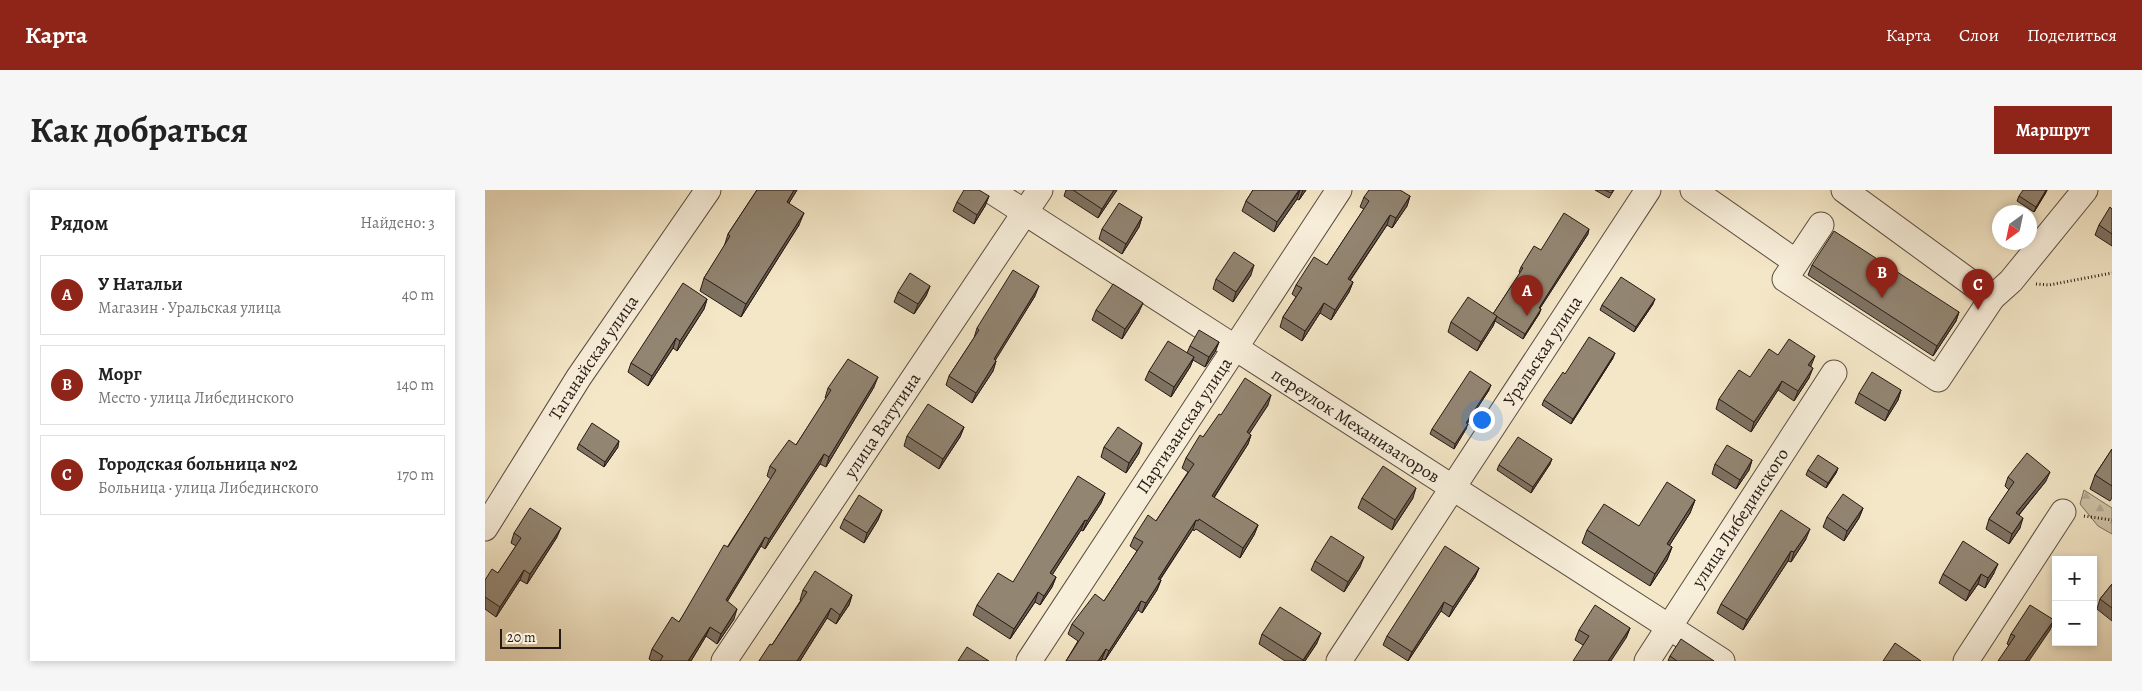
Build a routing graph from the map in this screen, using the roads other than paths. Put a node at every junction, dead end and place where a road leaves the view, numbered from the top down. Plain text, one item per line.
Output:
1 (708, 190) edge
2 (990, 190) edge
3 (1041, 190) edge
4 (1339, 190) edge
5 (1648, 190) edge
6 (1693, 190) edge
7 (1844, 190) edge
8 (2085, 190) edge
9 (1026, 213) junction
10 (1821, 224) dead end
11 (1796, 262) junction
12 (1992, 298) junction
13 (1234, 346) junction
14 (1834, 373) dead end
15 (1452, 487) junction
16 (2063, 512) road end
17 (485, 528) edge
18 (1669, 628) junction
19 (725, 661) edge
20 (1029, 661) edge
21 (1339, 661) edge
22 (1647, 661) edge
23 (1721, 661) edge
24 (1966, 661) edge

1 - 17 street, Таганайская улица
2 - 9 street, переулок Механизаторов
3 - 9 street, улица Ватутина
4 - 13 street, Партизанская улица
5 - 15 street, Уральская улица
6 - 11 street
7 - 12 street
8 - 12 street
9 - 13 street, переулок Механизаторов
9 - 19 street, улица Ватутина
10 - 11 street
11 - 12 street
13 - 15 street, переулок Механизаторов
13 - 20 street, Партизанская улица
14 - 18 street, улица Либединского
15 - 18 street, переулок Механизаторов
15 - 21 street, Уральская улица
16 - 24 street
18 - 22 street, улица Либединского
18 - 23 street, переулок Механизаторов

